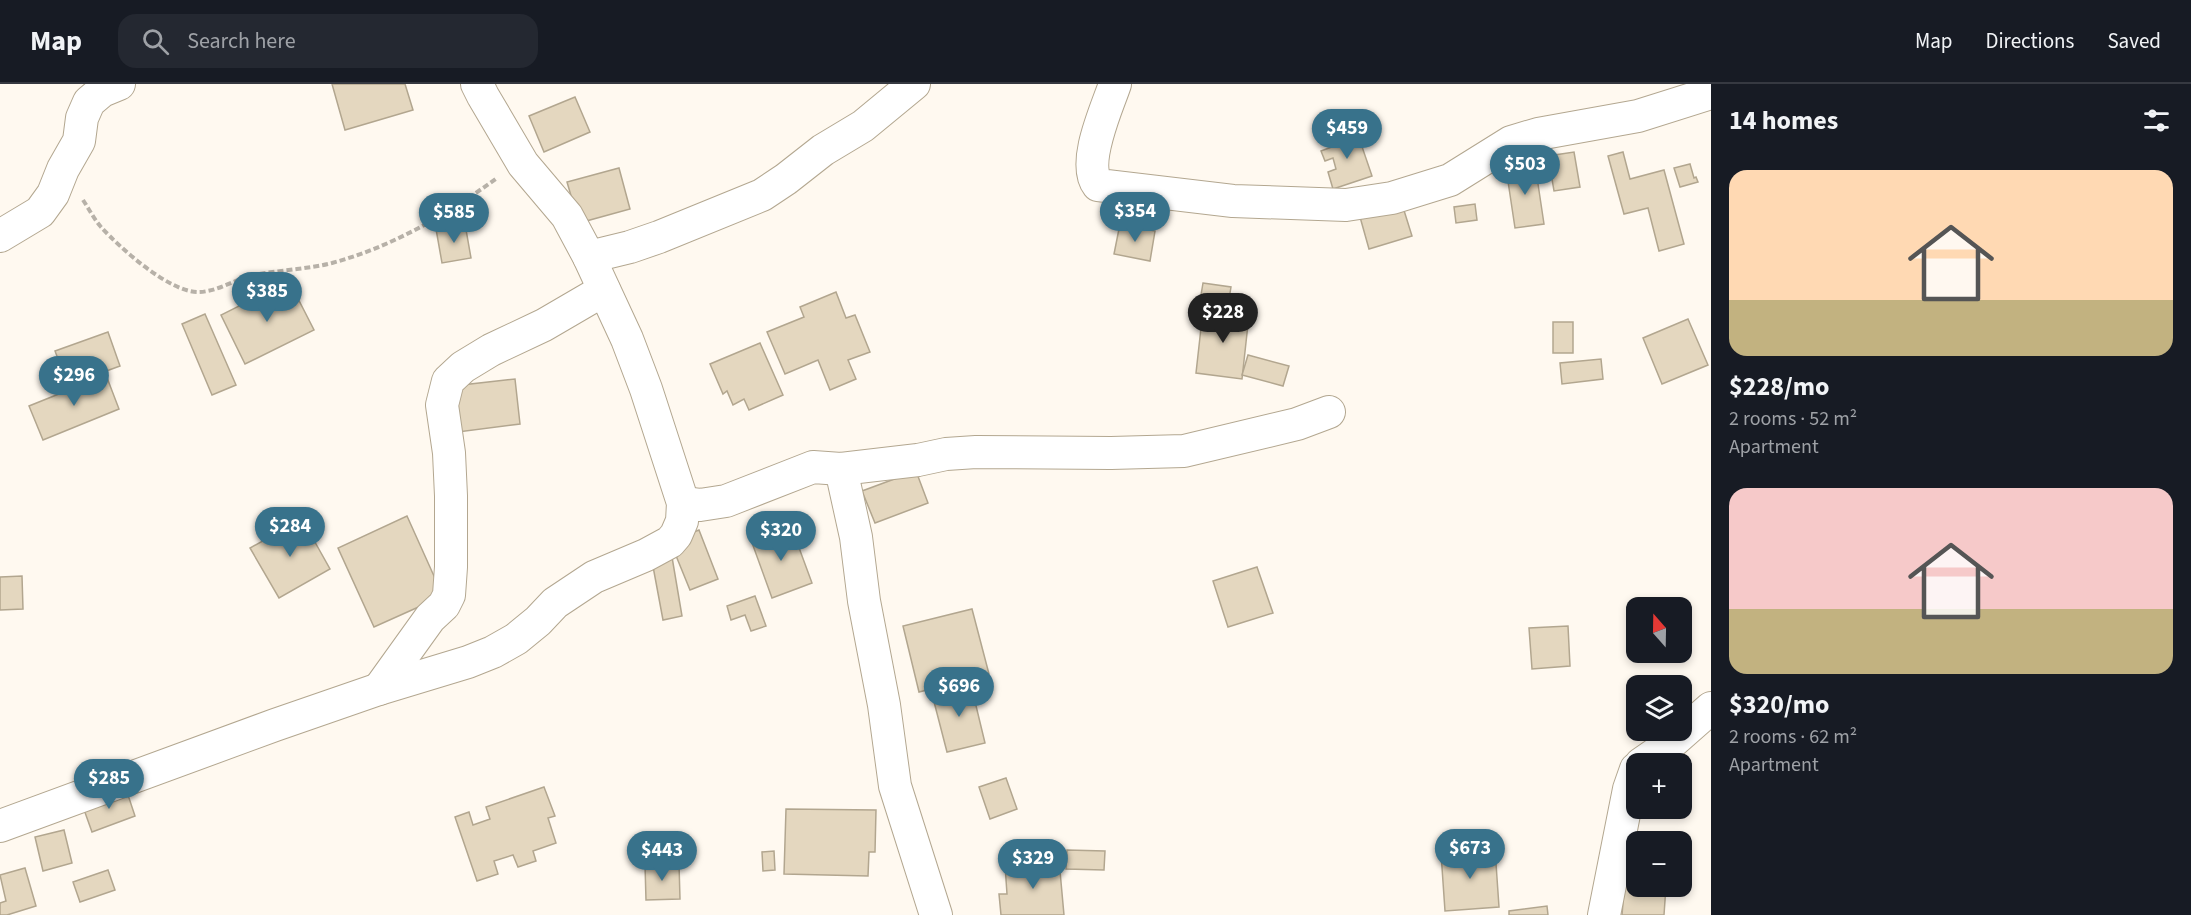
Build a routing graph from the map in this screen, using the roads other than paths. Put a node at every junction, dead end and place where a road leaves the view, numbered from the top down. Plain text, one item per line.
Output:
1 (119, 84) edge
2 (477, 84) edge
3 (914, 84) edge
4 (1115, 84) edge
5 (1711, 93) edge
6 (0, 236) edge
7 (589, 257) junction
8 (604, 290) junction
9 (1329, 412) dead end
10 (841, 469) junction
11 (683, 502) junction
12 (379, 688) junction
13 (1711, 708) edge
14 (1657, 753) edge
15 (1626, 804) edge
16 (0, 826) edge
17 (936, 915) edge
18 (1604, 915) edge

1 - 6 street
2 - 7 street
3 - 7 street
4 - 5 street
7 - 8 street
8 - 11 street
8 - 12 street
9 - 10 street
10 - 11 street
10 - 17 street
11 - 12 street
12 - 16 street
13 - 14 street
15 - 18 street

